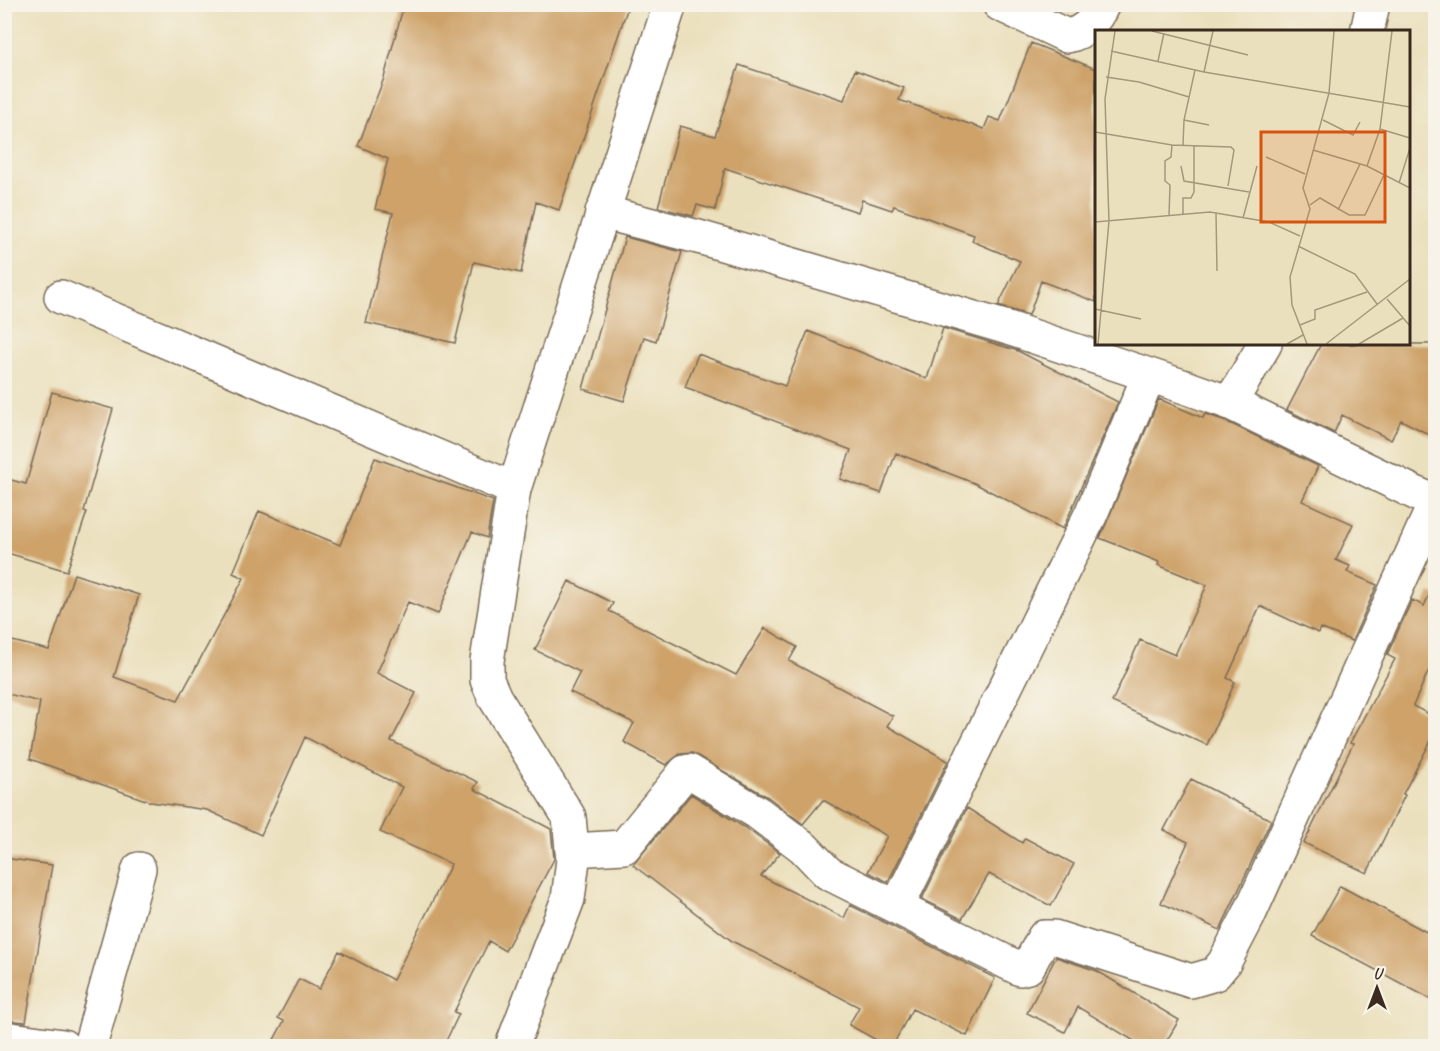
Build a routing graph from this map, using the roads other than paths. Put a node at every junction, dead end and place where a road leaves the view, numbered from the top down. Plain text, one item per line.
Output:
1 (670, 4) edge
2 (999, 4) edge
3 (1103, 4) edge
4 (1373, 4) edge
5 (1367, 30) edge
6 (602, 212) junction
7 (61, 297) dead end
8 (1264, 345) edge
9 (1149, 375) junction
10 (1230, 403) junction
11 (514, 489) junction
12 (1435, 503) edge
13 (593, 849) junction
14 (138, 869) dead end
15 (897, 908) junction
16 (4, 1038) edge
17 (63, 1047) edge
18 (90, 1047) edge
19 (512, 1047) edge

1 - 6 street
2 - 3 street
4 - 5 street
6 - 9 street
6 - 11 street
7 - 11 street
8 - 10 street
9 - 10 street
9 - 15 street
10 - 12 street
11 - 13 street
12 - 15 street
13 - 15 street
13 - 19 street
14 - 18 street
16 - 17 street

